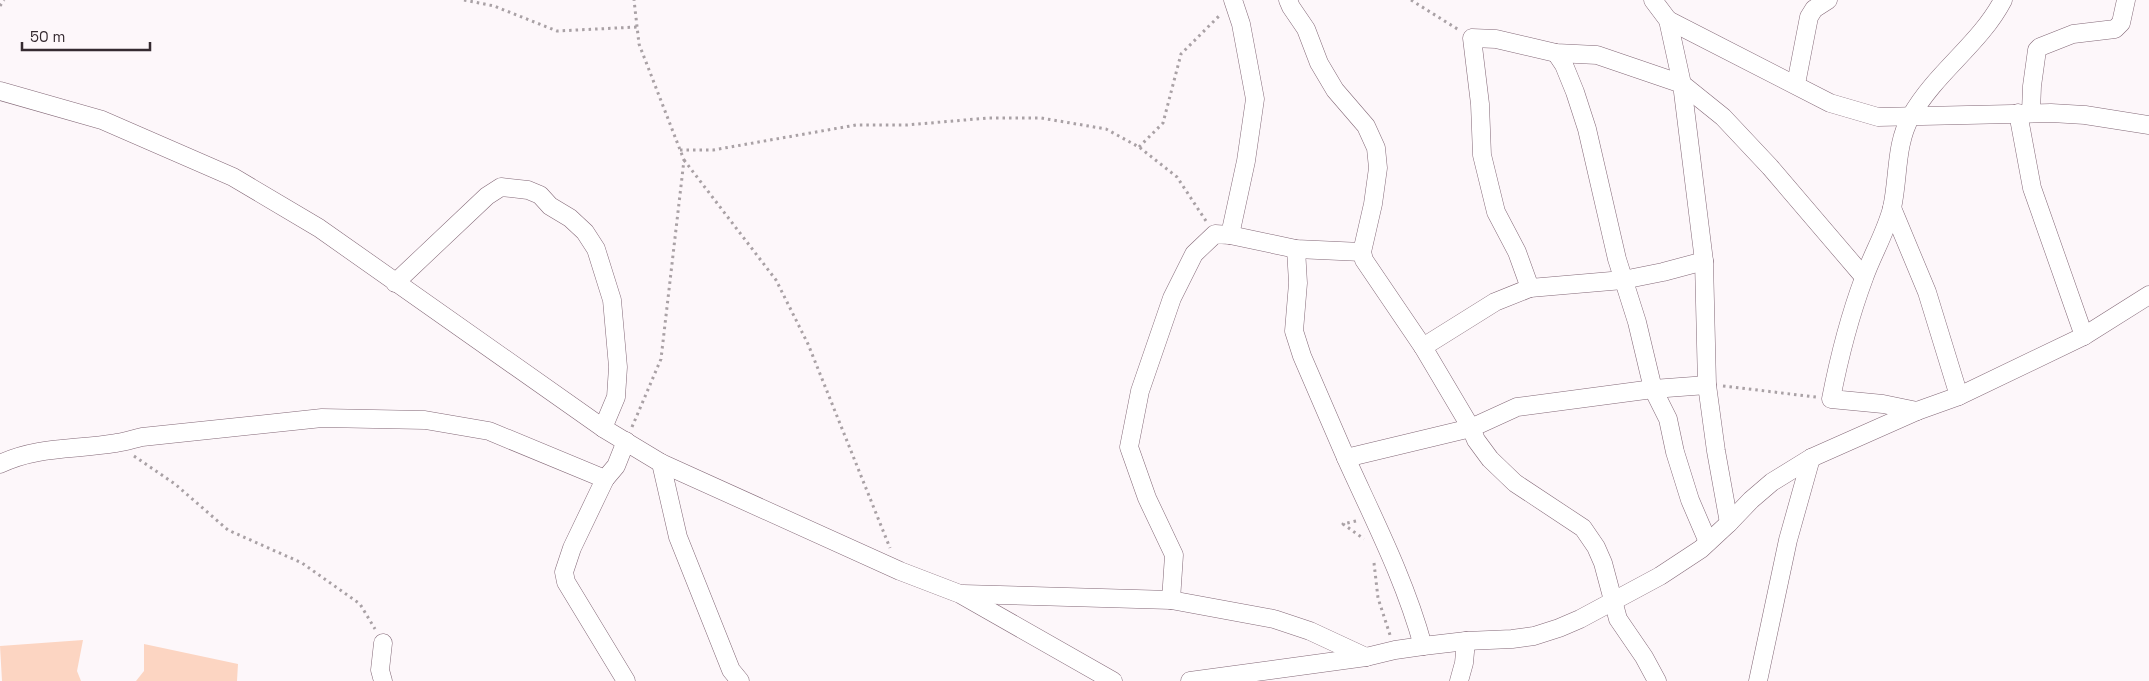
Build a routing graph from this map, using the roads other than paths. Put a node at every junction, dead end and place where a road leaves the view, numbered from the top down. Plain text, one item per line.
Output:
1 (1288, 0) edge
2 (1653, 0) edge
3 (1828, 0) edge
4 (2003, 0) edge
5 (2126, 0) edge
6 (1233, 2) edge
7 (1668, 20) junction
8 (1556, 54) junction
9 (1682, 84) junction
10 (1796, 84) junction
11 (0, 90) edge
12 (2024, 112) junction
13 (1912, 114) junction
14 (2149, 125) edge
15 (1892, 208) junction
16 (1222, 234) junction
17 (1296, 249) junction
18 (1362, 252) junction
19 (1704, 261) junction
20 (1864, 277) junction
21 (1623, 280) junction
22 (396, 283) junction
23 (1530, 288) junction
24 (2149, 296) edge
25 (2084, 336) junction
26 (1423, 347) junction
27 (1707, 385) junction
28 (1654, 389) junction
29 (1959, 396) junction
30 (1917, 411) junction
31 (604, 428) junction
32 (1471, 428) junction
33 (626, 441) junction
34 (1346, 458) junction
35 (1811, 458) junction
36 (661, 463) junction
37 (0, 464) edge
38 (604, 480) junction
39 (1729, 524) junction
40 (1708, 542) junction
41 (960, 594) junction
42 (1171, 600) junction
43 (1614, 600) junction
44 (1466, 641) junction
45 (383, 643) road end
46 (1423, 646) junction
47 (1366, 657) junction
48 (383, 681) edge
49 (626, 681) edge
50 (740, 681) edge
51 (1110, 681) edge
52 (1190, 681) edge
53 (1459, 681) edge
54 (1657, 681) edge
55 (1758, 681) edge

1 - 18 street
2 - 7 street
3 - 10 street
4 - 13 street
5 - 12 street
6 - 16 street
7 - 9 street
7 - 10 street
8 - 9 street
8 - 21 street
8 - 23 street
9 - 19 street
9 - 20 street
10 - 13 street
11 - 22 street
12 - 13 street
12 - 14 street
12 - 25 street
13 - 15 street
15 - 20 street
15 - 29 street
16 - 17 street
16 - 42 street
17 - 18 street
17 - 34 street
18 - 26 street
19 - 21 street
19 - 27 street
20 - 30 street
21 - 23 street
21 - 28 street
22 - 31 street
22 - 31 street
23 - 26 street
24 - 25 street
25 - 29 street
26 - 32 street
27 - 28 street
27 - 39 street
28 - 32 street
28 - 40 street
29 - 30 street
30 - 35 street
31 - 33 street
32 - 34 street
32 - 43 street
33 - 36 street
33 - 38 street
34 - 46 street
35 - 39 street
35 - 55 street
36 - 41 street
36 - 50 street
37 - 38 street
38 - 49 street
39 - 40 street
40 - 43 street
41 - 42 street
41 - 51 street
42 - 47 street
43 - 44 street
43 - 54 street
44 - 46 street
44 - 53 street
45 - 48 street
46 - 47 street
47 - 52 street

